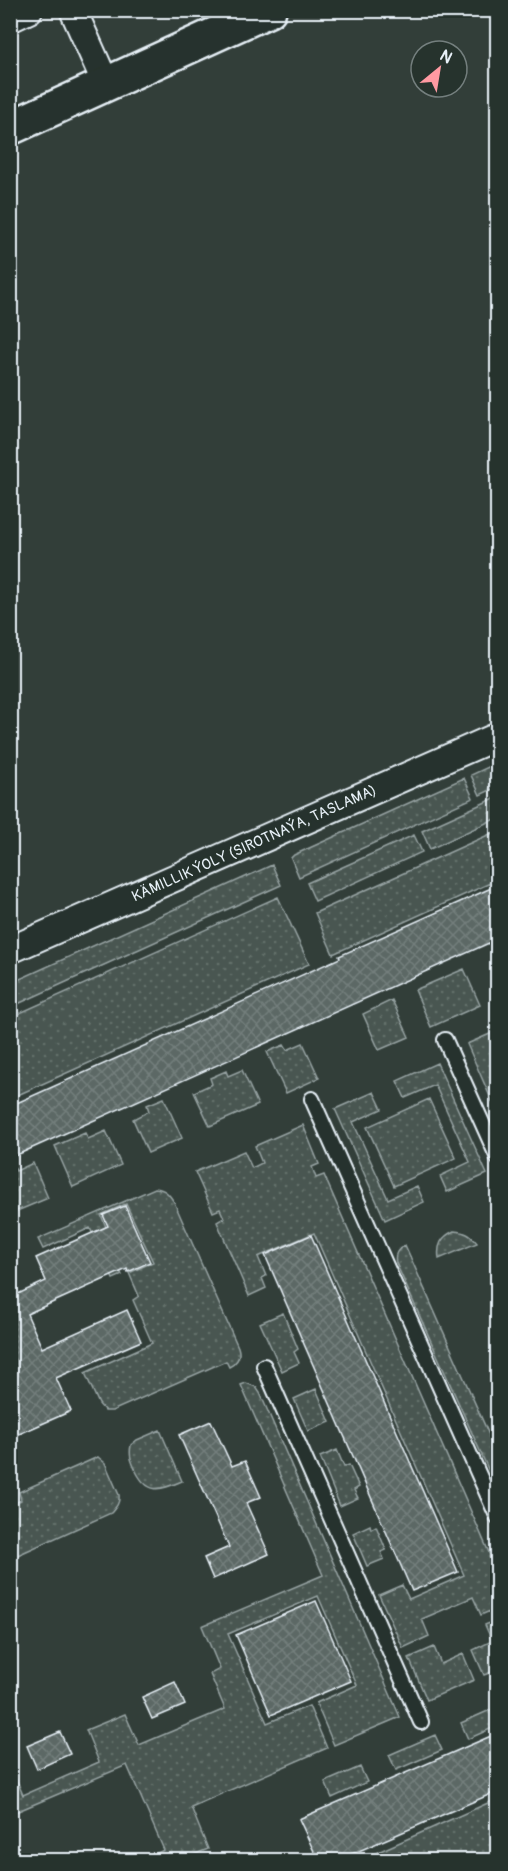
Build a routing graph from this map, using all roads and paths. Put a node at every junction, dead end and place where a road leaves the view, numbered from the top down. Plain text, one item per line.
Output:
1 (29, 10) edge
2 (73, 10) edge
3 (269, 10) edge
4 (10, 19) edge
5 (106, 84) junction
6 (10, 128) edge
7 (498, 736) edge
8 (10, 950) edge
9 (445, 1040) dead end
10 (312, 1099) dead end
11 (498, 1158) edge
12 (264, 1366) dead end
13 (498, 1518) edge
14 (421, 1722) dead end

1 - 4 street
2 - 5 street
3 - 5 street
5 - 6 street
7 - 8 street, KÄMILLIK ÝOLY (SIROTNAÝA, TASLAMA)
9 - 11 lane
10 - 13 lane
12 - 14 lane

